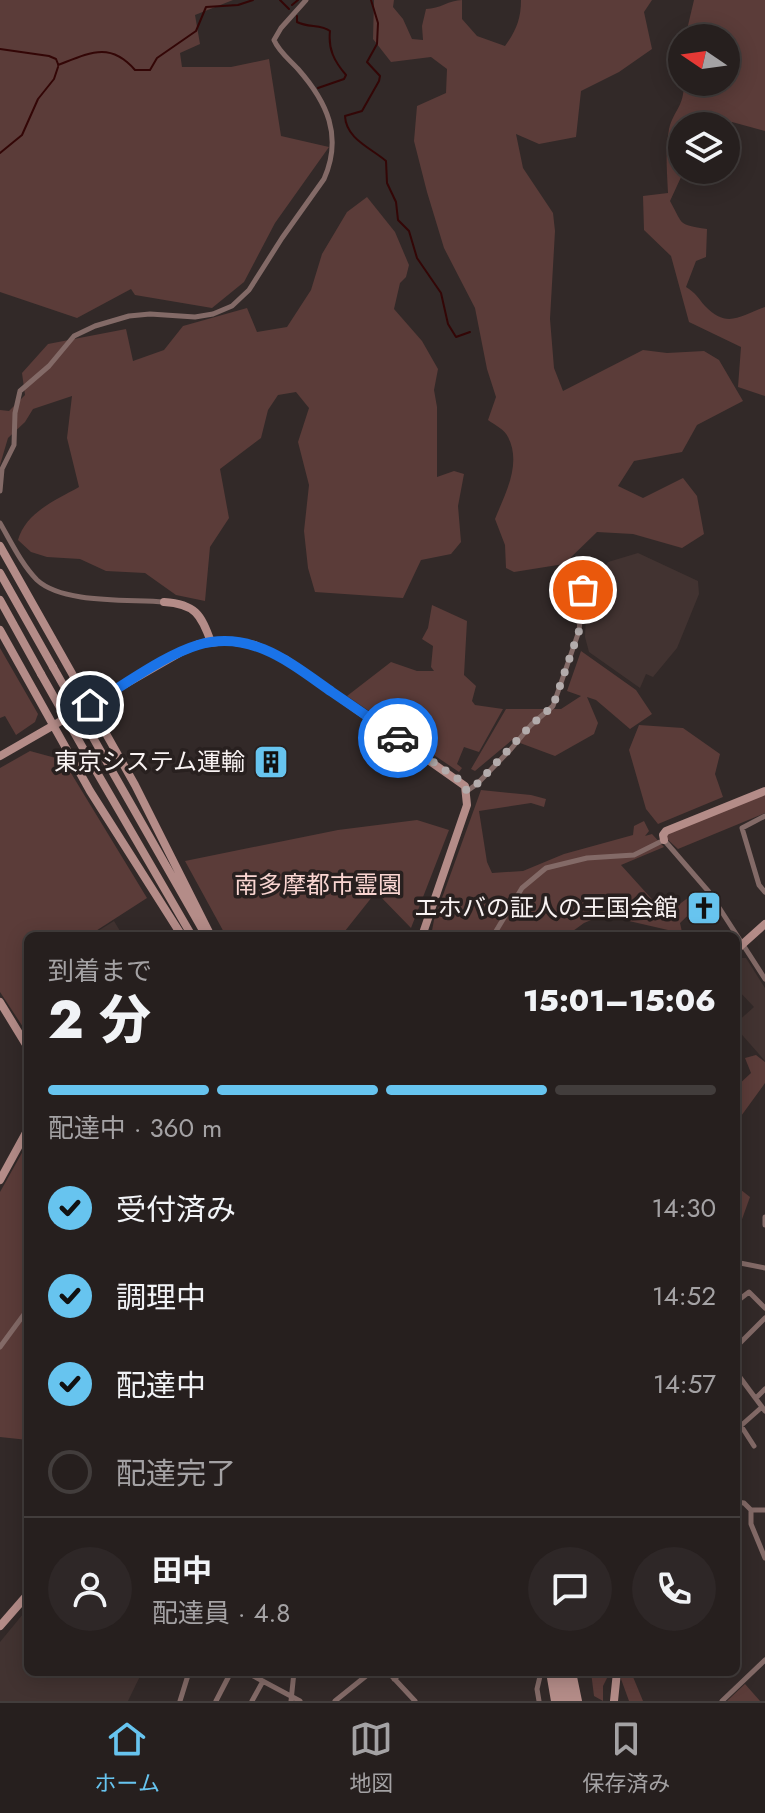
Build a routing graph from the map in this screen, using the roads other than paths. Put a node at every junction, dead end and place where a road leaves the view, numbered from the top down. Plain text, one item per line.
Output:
1 (306, 0) edge
2 (0, 491) edge
3 (0, 523) edge
4 (0, 546) edge
5 (0, 573) edge
6 (583, 590) dead end
7 (0, 600) edge
8 (164, 602) joint
9 (0, 630) edge
10 (211, 642) junction
11 (90, 705) junction
12 (54, 726) junction
13 (0, 756) edge
14 (467, 791) junction
15 (765, 791) edge
16 (765, 816) edge
17 (662, 841) junction
18 (765, 880) edge
19 (759, 885) junction
20 (765, 892) edge
21 (765, 924) edge
22 (179, 932) edge
23 (190, 932) edge
24 (207, 932) edge
25 (207, 932) edge
26 (423, 932) edge
27 (495, 932) edge
28 (732, 932) edge
29 (740, 947) edge
30 (765, 979) edge
31 (0, 1002) edge
32 (24, 1040) edge
33 (24, 1136) edge
34 (0, 1180) edge
35 (765, 1217) edge
36 (765, 1225) edge
37 (740, 1263) edge
38 (765, 1268) edge
39 (740, 1299) edge
40 (765, 1308) edge
41 (24, 1314) edge
42 (765, 1318) edge
43 (740, 1343) edge
44 (0, 1347) edge
45 (740, 1377) edge
46 (765, 1389) edge
47 (756, 1398) junction
48 (764, 1409) edge
49 (740, 1427) edge
50 (740, 1429) edge
51 (754, 1446) dead end
52 (740, 1502) edge
53 (751, 1510) junction
54 (765, 1510) edge
55 (765, 1558) edge
56 (24, 1599) edge
57 (0, 1626) edge
58 (765, 1660) edge
59 (188, 1676) edge
60 (229, 1676) edge
61 (254, 1676) edge
62 (294, 1676) edge
63 (366, 1676) edge
64 (391, 1676) edge
65 (397, 1676) edge
66 (540, 1676) edge
67 (551, 1676) edge
68 (558, 1676) edge
69 (566, 1676) edge
70 (573, 1676) edge
71 (617, 1676) edge
72 (394, 1679) junction
73 (263, 1681) junction
74 (292, 1699) edge
75 (180, 1701) edge
76 (216, 1701) edge
77 (252, 1701) edge
78 (300, 1701) edge
79 (335, 1701) edge
80 (414, 1701) edge
81 (539, 1701) edge
82 (555, 1701) edge
83 (563, 1701) edge
84 (571, 1701) edge
85 (578, 1701) edge
86 (614, 1701) edge
87 (722, 1701) edge

1 - 2 street
3 - 8 street
4 - 11 main road
5 - 25 main road, bridge
6 - 14 street
7 - 23 main road, bridge
8 - 10 main road
9 - 12 main road
10 - 11 main road
10 - 14 main road
11 - 12 main road
11 - 24 main road
12 - 13 main road
12 - 22 main road
14 - 26 main road
15 - 17 main road
16 - 19 street
17 - 27 street
17 - 28 street
18 - 19 street
19 - 20 street
21 - 29 main road
29 - 30 street
31 - 32 main road
33 - 34 main road
35 - 36 street
37 - 38 street
39 - 40 street
41 - 44 street
42 - 43 street
45 - 47 street
46 - 47 street
47 - 48 street
48 - 49 street
50 - 51 street
52 - 53 street
53 - 54 street
53 - 55 street
56 - 57 main road
58 - 87 street
59 - 75 street
60 - 76 street
61 - 73 street
62 - 74 street
63 - 79 street
64 - 72 street
65 - 72 street
66 - 81 street
67 - 82 main road
68 - 83 main road
69 - 84 main road
70 - 85 main road
71 - 86 main road
72 - 80 street
73 - 74 street
73 - 77 street
74 - 78 street

